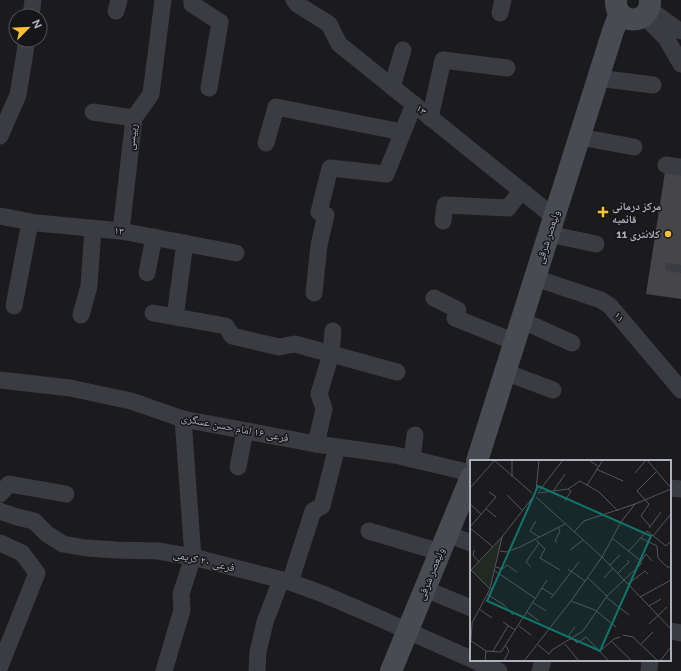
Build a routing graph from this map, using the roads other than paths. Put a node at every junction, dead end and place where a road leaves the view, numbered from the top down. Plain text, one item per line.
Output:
1 (163, 0) edge
2 (192, 0) edge
3 (294, 0) edge
4 (618, 7) edge
5 (648, 8) edge
6 (681, 31) edge
7 (26, 48) edge
8 (403, 50) dead end
9 (681, 64) edge
10 (507, 68) dead end
11 (598, 78) junction
12 (653, 85) dead end
13 (392, 87) junction
14 (209, 88) dead end
15 (414, 104) junction
16 (93, 112) dead end
17 (134, 118) junction
18 (430, 118) junction
19 (402, 132) junction
20 (0, 136) edge
21 (580, 136) junction
22 (266, 143) dead end
23 (634, 147) dead end
24 (521, 191) junction
25 (0, 216) edge
26 (444, 221) dead end
27 (30, 222) junction
28 (551, 226) junction
29 (93, 228) junction
30 (121, 231) junction
31 (154, 237) junction
32 (185, 243) junction
33 (596, 244) dead end
34 (236, 253) dead end
35 (669, 267) dead end
36 (681, 269) edge
37 (147, 273) dead end
38 (535, 278) junction
39 (314, 293) dead end
40 (434, 298) dead end
41 (14, 306) dead end
42 (153, 313) dead end
43 (81, 315) dead end
44 (175, 317) junction
45 (521, 320) junction
46 (333, 331) dead end
47 (515, 342) junction
48 (572, 343) dead end
49 (331, 354) junction
50 (397, 372) dead end
51 (505, 372) junction
52 (0, 380) edge
53 (553, 390) dead end
54 (681, 390) edge
55 (183, 419) junction
56 (245, 431) junction
57 (415, 435) dead end
58 (316, 444) junction
59 (337, 447) junction
60 (412, 459) junction
61 (477, 460) edge
62 (238, 467) dead end
63 (470, 473) edge
64 (470, 483) edge
65 (671, 488) edge
66 (681, 489) edge
67 (0, 494) edge
68 (66, 494) dead end
69 (467, 500) edge
70 (1, 514) edge
71 (369, 531) dead end
72 (0, 543) edge
73 (444, 543) junction
74 (470, 543) edge
75 (193, 557) junction
76 (285, 581) junction
77 (425, 589) junction
78 (470, 608) edge
79 (408, 631) junction
80 (671, 631) edge
81 (681, 633) edge
82 (470, 659) edge
83 (474, 661) edge
84 (544, 661) edge
85 (650, 661) edge
86 (0, 666) edge
87 (397, 669) edge
88 (164, 671) edge
89 (256, 671) edge
90 (498, 671) edge
91 (540, 671) edge
92 (649, 671) edge

1 - 17 street, رییسی
2 - 14 street
3 - 13 street, ۱۳
4 - 5 main road
4 - 11 main road, ولیعصر شرقی
5 - 6 street
5 - 9 street
7 - 20 street
8 - 13 street
10 - 18 street
11 - 12 street
11 - 21 main road, ولیعصر شرقی
13 - 15 street, ۱۳
15 - 18 street, ۱۳
15 - 19 street
16 - 17 street
17 - 30 street, رییسی
18 - 24 street, ۱۳
19 - 22 street
19 - 39 street
21 - 23 street
21 - 28 main road, ولیعصر شرقی
24 - 26 street
24 - 28 street, ۱۳
25 - 27 street, ۱۳
27 - 29 street, ۱۳
27 - 41 street
28 - 33 street
28 - 38 main road, ولیعصر شرقی
29 - 30 street, ۱۳
29 - 43 street
30 - 31 street, ۱۳
31 - 32 street, ۱۳
31 - 37 street
32 - 34 street, ۱۳
32 - 44 street
35 - 36 lane
38 - 45 main road, ولیعصر شرقی
38 - 54 street, ۱۱
40 - 47 street
42 - 44 street
44 - 49 street
45 - 47 main road, ولیعصر شرقی
45 - 48 street
46 - 49 street
47 - 51 main road, ولیعصر شرقی
49 - 50 street
49 - 58 street
51 - 53 street
51 - 61 main road, ولیعصر شرقی
52 - 55 street, فرعی ۱۶ امام حسن عسگری
55 - 56 street, فرعی ۱۶ امام حسن عسگری
55 - 75 street
56 - 58 street, فرعی ۱۶ امام حسن عسگری
56 - 62 street
57 - 60 street
58 - 59 street, فرعی ۱۶ امام حسن عسگری
59 - 60 street, فرعی ۱۶ امام حسن عسگری
59 - 76 street
60 - 63 street, فرعی ۱۶ امام حسن عسگری
64 - 69 main road, ولیعصر شرقی
65 - 66 street
67 - 68 street
69 - 73 main road, ولیعصر شرقی
70 - 75 street, فرعی ۲۰ کریمی
71 - 73 street
72 - 86 street
73 - 74 street
73 - 77 main road, ولیعصر شرقی
75 - 76 street, فرعی ۲۰ کریمی
75 - 88 street
76 - 79 street, فرعی ۲۰ کریمی
76 - 89 street
77 - 78 street
77 - 79 main road, ولیعصر شرقی
79 - 82 street, فرعی ۲۰ کریمی
79 - 87 main road, ولیعصر شرقی
80 - 81 street
83 - 90 street, فرعی ۲۰ کریمی
84 - 91 street
85 - 92 street

